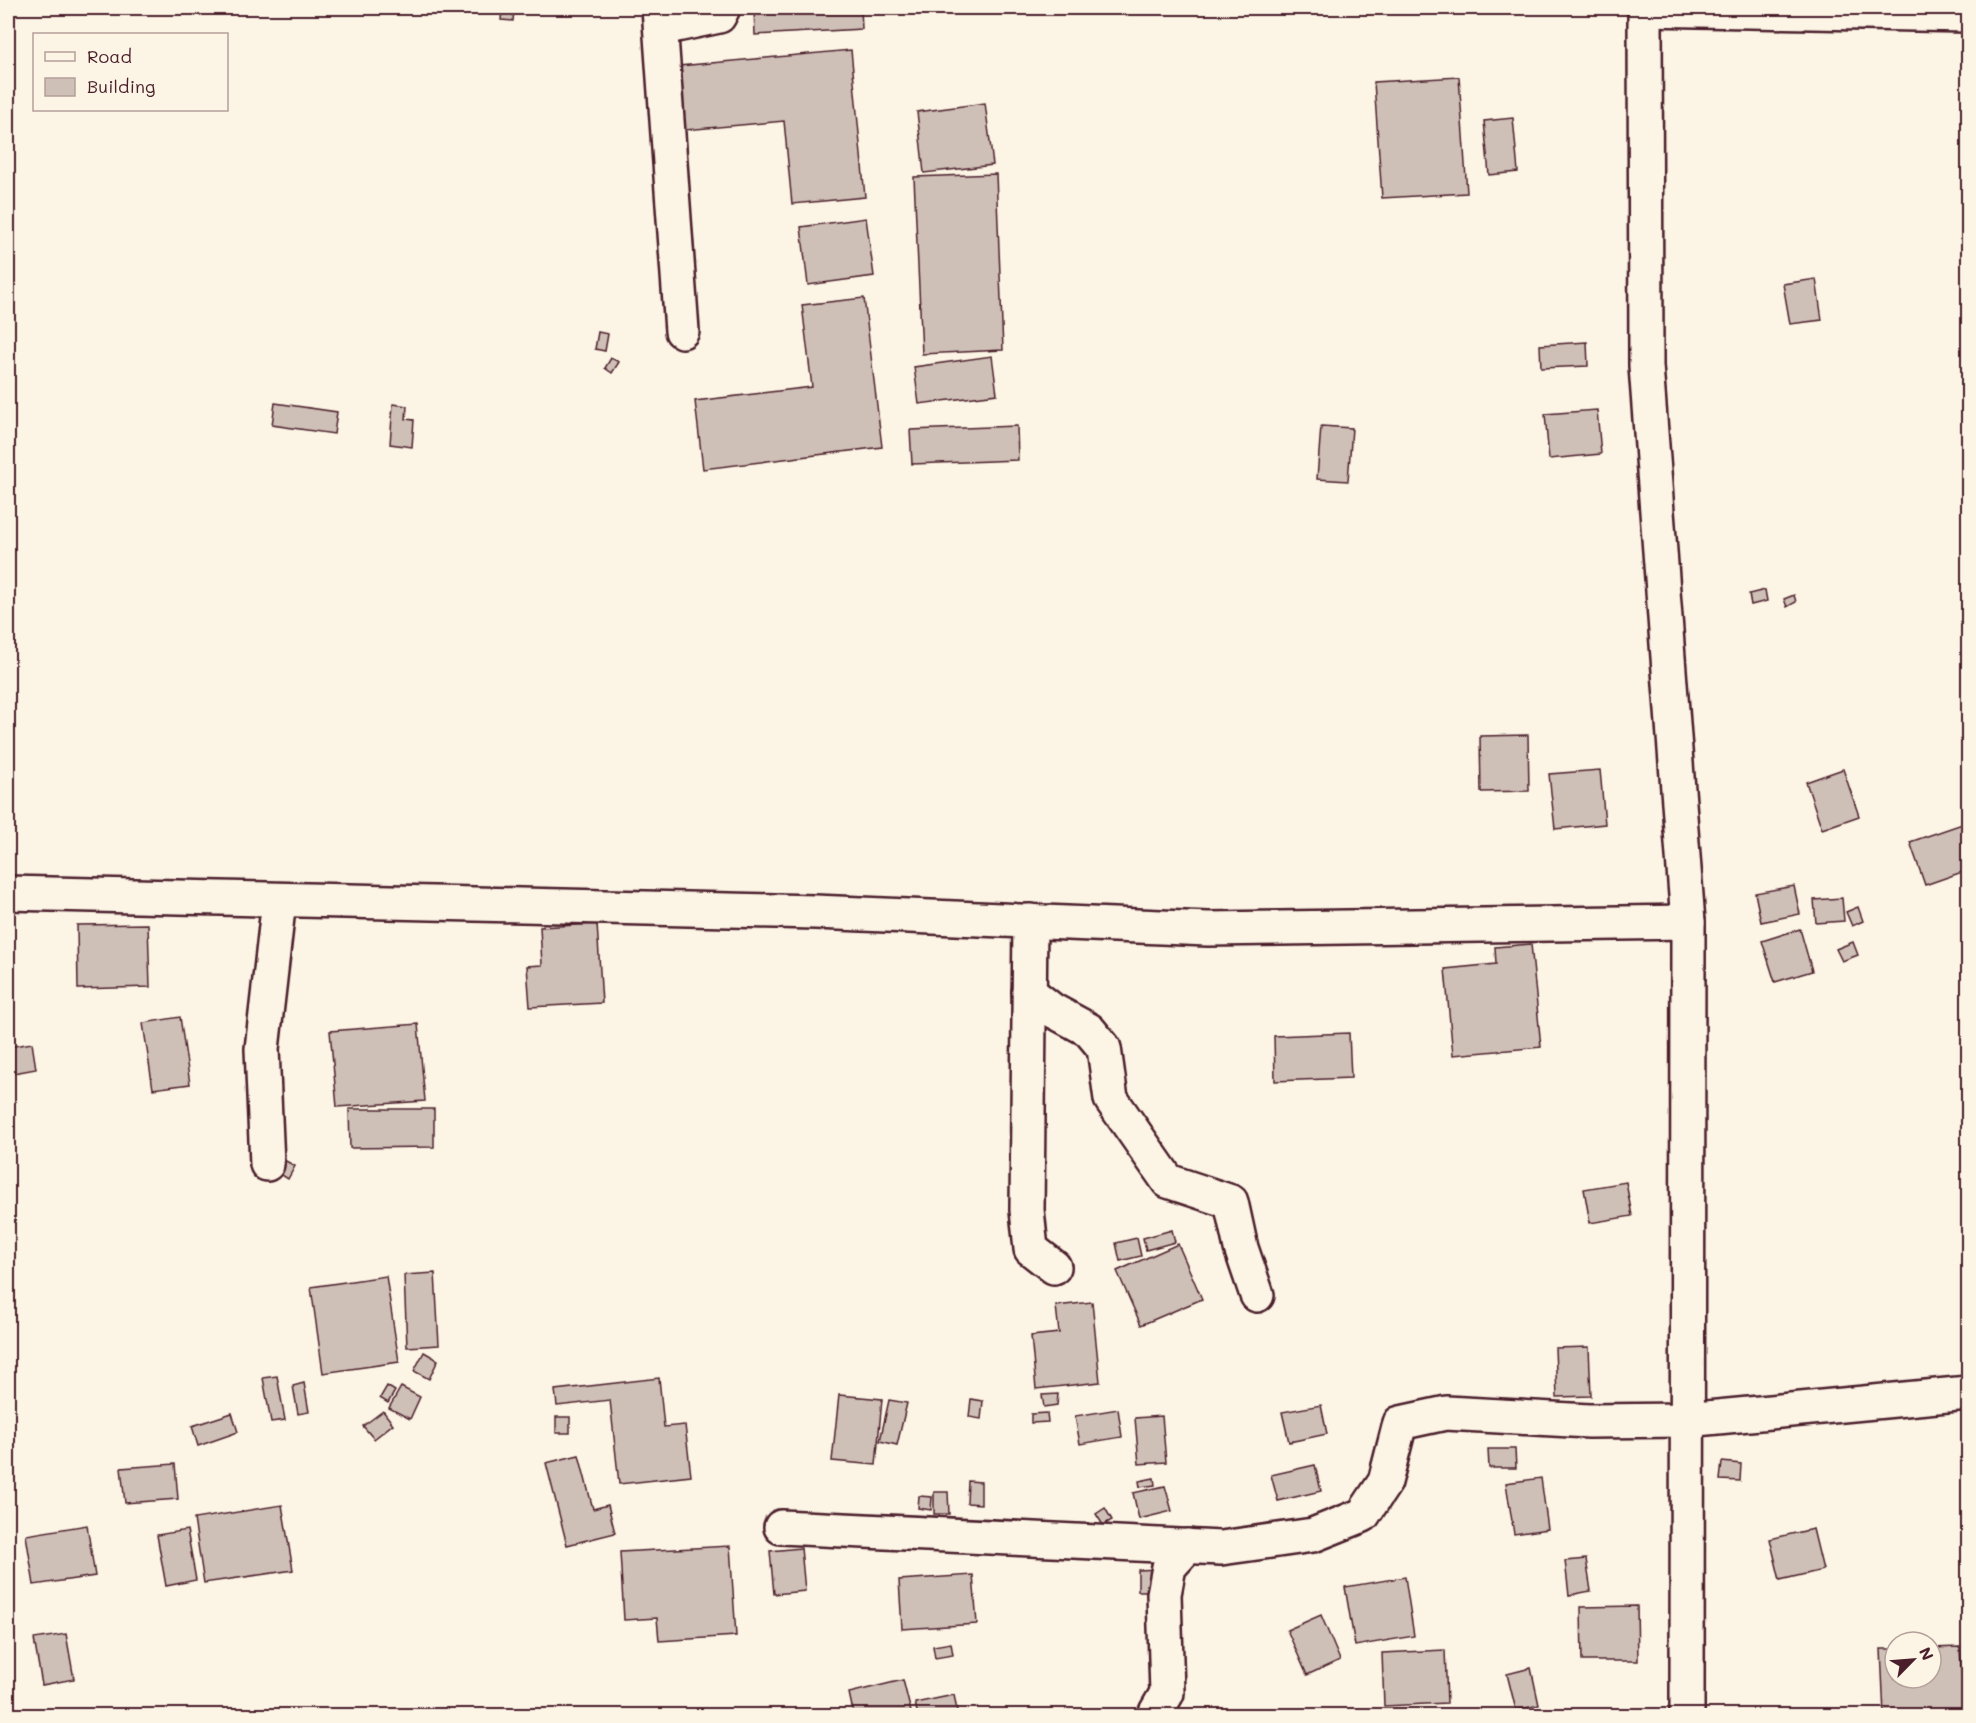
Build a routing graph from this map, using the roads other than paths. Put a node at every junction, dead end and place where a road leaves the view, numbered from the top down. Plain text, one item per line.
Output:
1 (723, 8) edge
2 (1645, 8) edge
3 (1968, 15) edge
4 (661, 18) edge
5 (682, 331) dead end
6 (8, 892) edge
7 (279, 900) junction
8 (1030, 921) junction
9 (1688, 922) junction
10 (1029, 992) junction
11 (267, 1164) dead end
12 (1054, 1267) dead end
13 (1257, 1295) dead end
14 (1968, 1393) edge
15 (1686, 1420) junction
16 (781, 1527) dead end
17 (1188, 1546) junction
18 (1156, 1712) dead end
19 (1688, 1716) edge

1 - 4 street
2 - 3 street
2 - 9 street
4 - 5 street
6 - 7 street
7 - 8 street
7 - 11 street
8 - 9 street
8 - 10 street
9 - 15 street
10 - 12 street
10 - 13 street
14 - 15 street
15 - 17 street
15 - 19 street
16 - 17 street
17 - 18 street

